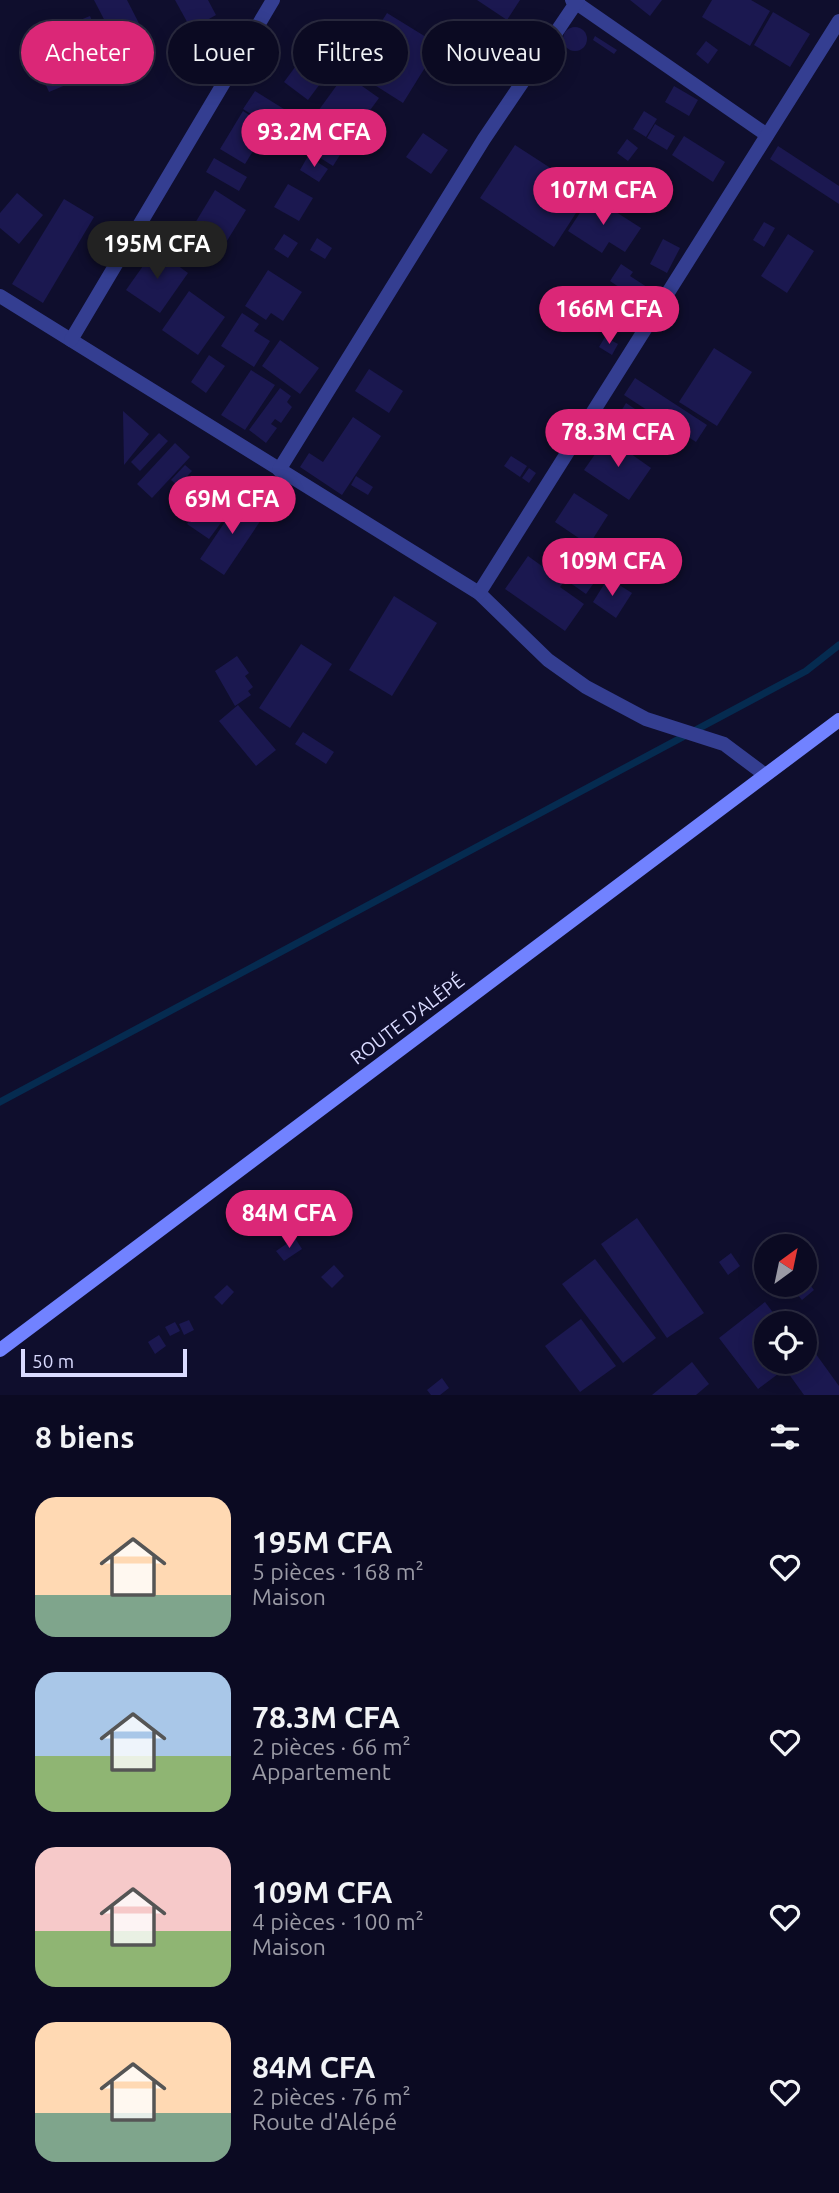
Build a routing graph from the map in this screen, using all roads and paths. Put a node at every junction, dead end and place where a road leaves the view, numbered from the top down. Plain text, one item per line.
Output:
1 (273, 0) edge
2 (575, 1) edge
3 (839, 21) edge
4 (767, 135) junction
5 (0, 296) edge
6 (71, 340) junction
7 (279, 470) junction
8 (479, 593) junction
9 (839, 720) edge
10 (764, 774) junction
11 (0, 1350) edge

1 - 6 street
2 - 4 street
2 - 7 street
3 - 4 street
4 - 8 street
5 - 6 street
6 - 7 street
7 - 8 street
8 - 10 street
9 - 10 main road, ROUTE D'ALÉPÉ
10 - 11 main road, ROUTE D'ALÉPÉ

